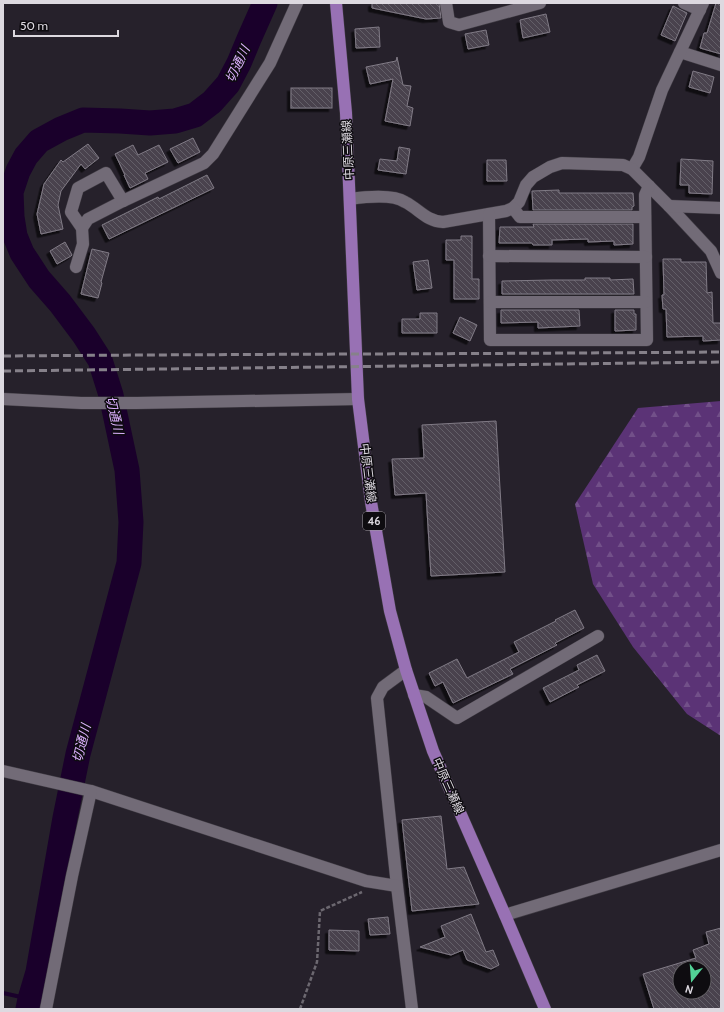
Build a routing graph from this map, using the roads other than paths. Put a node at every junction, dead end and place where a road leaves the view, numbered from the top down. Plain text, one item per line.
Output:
1 (297, 3) edge
2 (336, 3) edge
3 (446, 3) edge
4 (540, 3) edge
5 (684, 3) edge
6 (701, 7) edge
7 (680, 52) junction
8 (721, 65) edge
9 (632, 169) junction
10 (650, 186) junction
11 (350, 199) junction
12 (123, 201) junction
13 (670, 206) junction
14 (513, 208) junction
15 (721, 208) edge
16 (489, 214) junction
17 (645, 217) junction
18 (82, 228) junction
19 (490, 256) junction
20 (646, 257) junction
21 (76, 267) dead end
22 (721, 273) edge
23 (490, 302) junction
24 (646, 302) junction
25 (3, 399) edge
26 (358, 399) junction
27 (598, 636) dead end
28 (406, 670) junction
29 (414, 695) junction
30 (3, 771) edge
31 (91, 791) junction
32 (721, 850) edge
33 (397, 886) junction
34 (505, 915) junction
35 (46, 1009) edge
36 (412, 1009) edge
37 (545, 1009) edge

1 - 12 street
2 - 11 main road, 中原三瀬線 / 46
3 - 4 street
5 - 6 street
6 - 7 street
7 - 8 street
7 - 9 street
9 - 10 street
9 - 14 street
10 - 13 street
10 - 17 street
11 - 16 street
11 - 26 main road, 中原三瀬線 / 46
12 - 18 street
12 - 18 street
13 - 15 street
13 - 22 street
14 - 16 street
14 - 17 street
16 - 19 street
17 - 20 street
18 - 21 street
19 - 20 street
19 - 23 street
20 - 24 street
23 - 24 street
23 - 24 street
25 - 26 street
26 - 28 main road, 中原三瀬線 / 46
27 - 29 street
28 - 29 main road, 中原三瀬線 / 46
28 - 33 street
29 - 34 main road, 中原三瀬線 / 46
30 - 31 street
31 - 33 street
31 - 35 street
32 - 34 street
33 - 36 street
34 - 37 main road, 中原三瀬線 / 46

